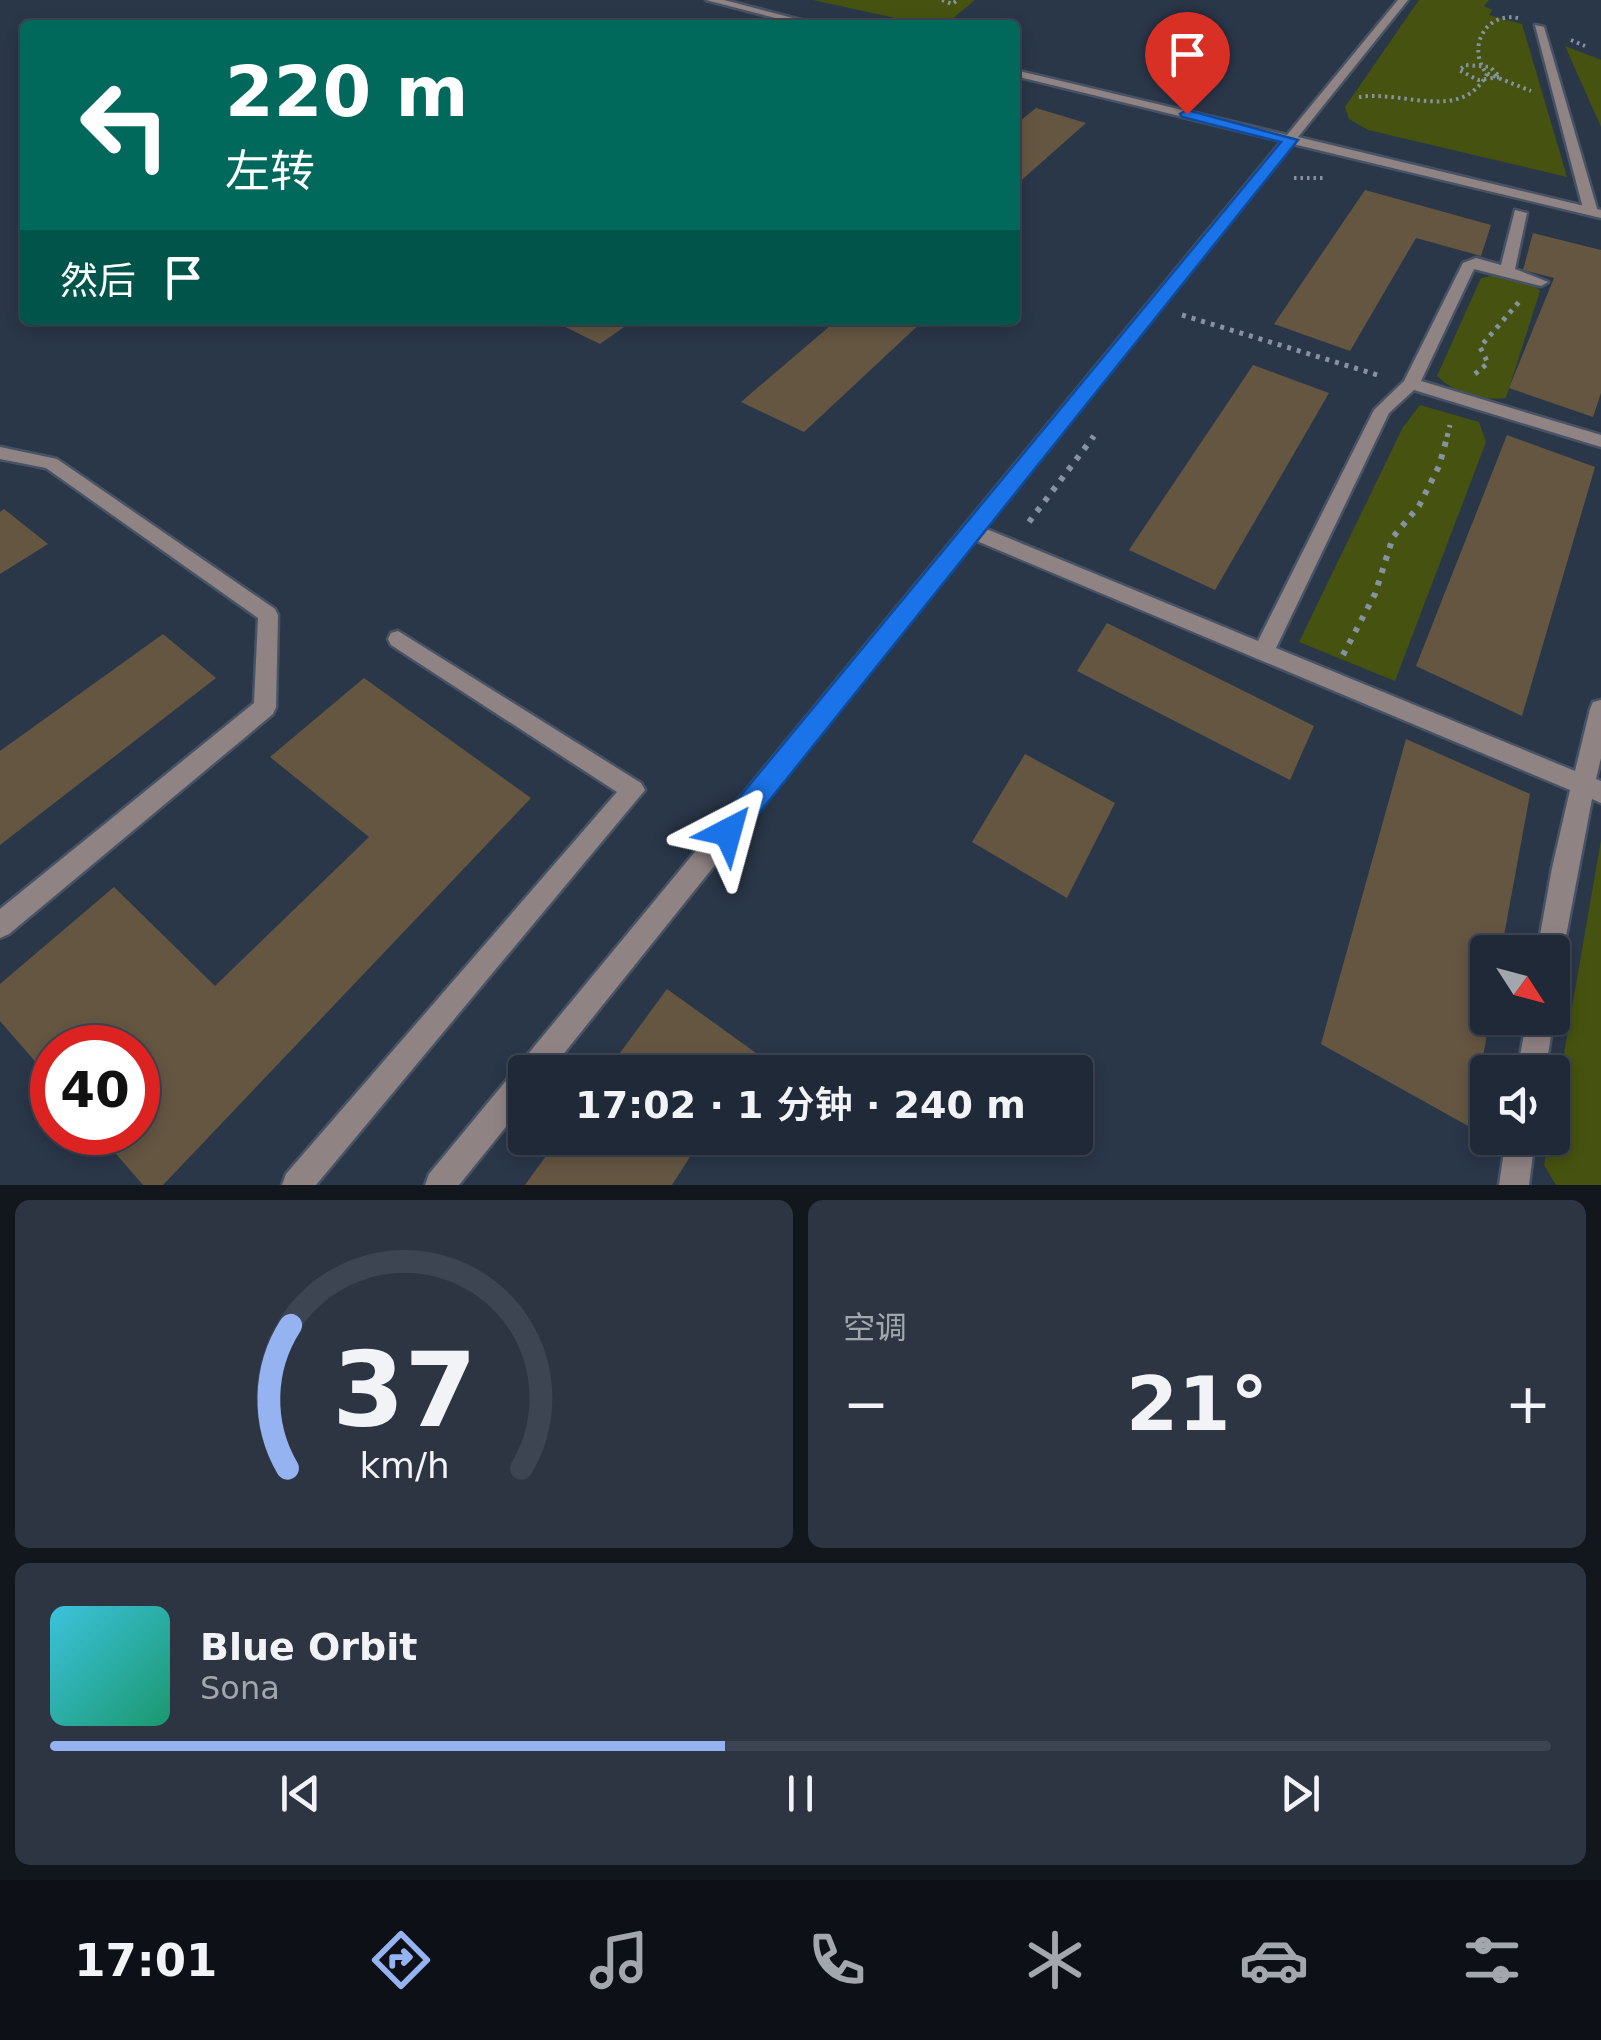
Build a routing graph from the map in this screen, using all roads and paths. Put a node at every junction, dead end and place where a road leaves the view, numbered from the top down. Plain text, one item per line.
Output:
1 (711, 0) edge
2 (942, 0) edge
3 (958, 0) edge
4 (1402, 0) edge
5 (794, 20) edge
6 (1539, 26) dead end
7 (1020, 74) edge
8 (1486, 77) junction
9 (1322, 100) junction
10 (1290, 140) junction
11 (1290, 178) dead end
12 (1339, 178) dead end
13 (1520, 213) dead end
14 (1596, 213) edge
15 (1507, 272) junction
16 (1536, 280) joint
17 (1195, 300) dead end
18 (1155, 307) junction
19 (1183, 316) junction
20 (1411, 384) junction
21 (1467, 401) junction
22 (1102, 424) dead end
23 (1601, 441) edge
24 (0, 453) edge
25 (972, 531) junction
26 (1010, 547) junction
27 (398, 639) dead end
28 (1263, 652) junction
29 (1330, 680) junction
30 (1601, 709) edge
31 (1592, 788) edge
32 (0, 925) edge
33 (1554, 935) edge
34 (546, 1055) edge
35 (508, 1101) edge
36 (1518, 1155) edge
37 (297, 1185) edge
38 (440, 1185) edge
39 (1514, 1185) edge

1 - 5 street
2 - 3 path
4 - 9 street
6 - 14 street
7 - 10 street
8 - 8 path
8 - 9 path
9 - 10 street
10 - 14 street
10 - 18 street
11 - 12 path
13 - 15 street
15 - 16 street
15 - 20 street
16 - 21 path
17 - 19 path
18 - 19 path
18 - 25 street
19 - 20 path
20 - 21 street
20 - 28 street
21 - 23 street
21 - 29 path
22 - 26 path
24 - 32 street
25 - 26 street
25 - 34 street
26 - 28 street
27 - 37 street
28 - 29 street
29 - 31 street
30 - 31 street
31 - 33 street
35 - 38 street
36 - 39 street

